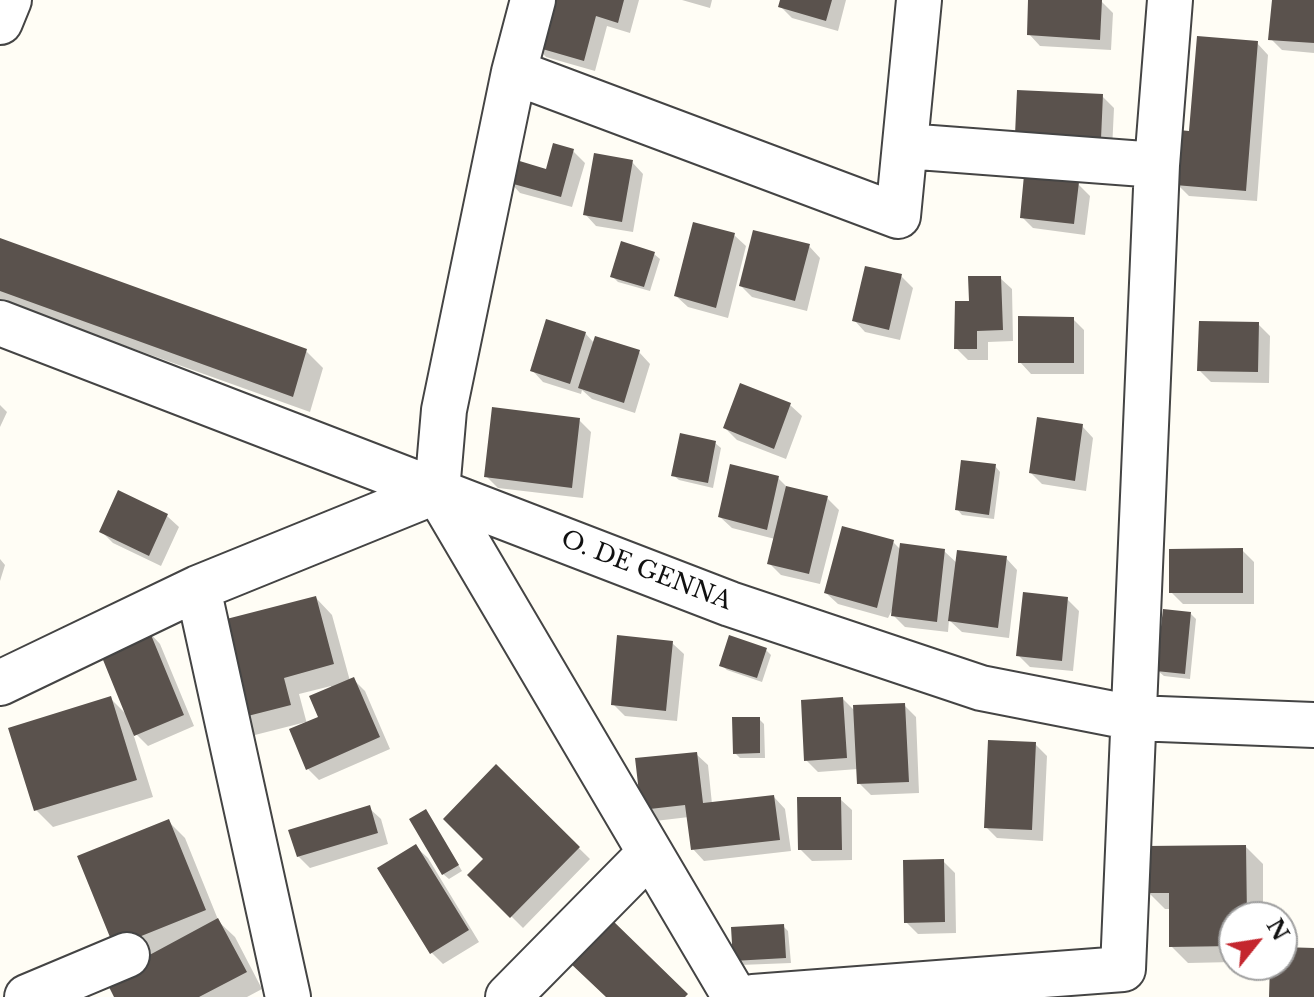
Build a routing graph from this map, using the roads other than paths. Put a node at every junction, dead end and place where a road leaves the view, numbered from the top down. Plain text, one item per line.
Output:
1 (9, 0) edge
2 (533, 0) edge
3 (919, 0) edge
4 (1170, 0) edge
5 (0, 22) edge
6 (514, 72) junction
7 (905, 146) junction
8 (1157, 165) junction
9 (0, 323) edge
10 (437, 491) junction
11 (198, 588) junction
12 (0, 683) edge
13 (1134, 718) junction
14 (1314, 725) edge
15 (648, 855) junction
16 (127, 955) dead end
17 (27, 997) edge
18 (288, 997) edge
19 (508, 997) edge
20 (735, 997) edge
21 (753, 997) edge

1 - 5 street
2 - 6 street
3 - 7 street
4 - 8 street
6 - 7 street
6 - 10 street
7 - 8 street
8 - 13 street
9 - 10 street, O. DE GENNA
10 - 11 street
10 - 13 street, O. DE GENNA
10 - 15 street
11 - 12 street
11 - 18 street
13 - 14 street, O. DE GENNA
13 - 21 street
15 - 19 street
15 - 20 street
16 - 17 street

